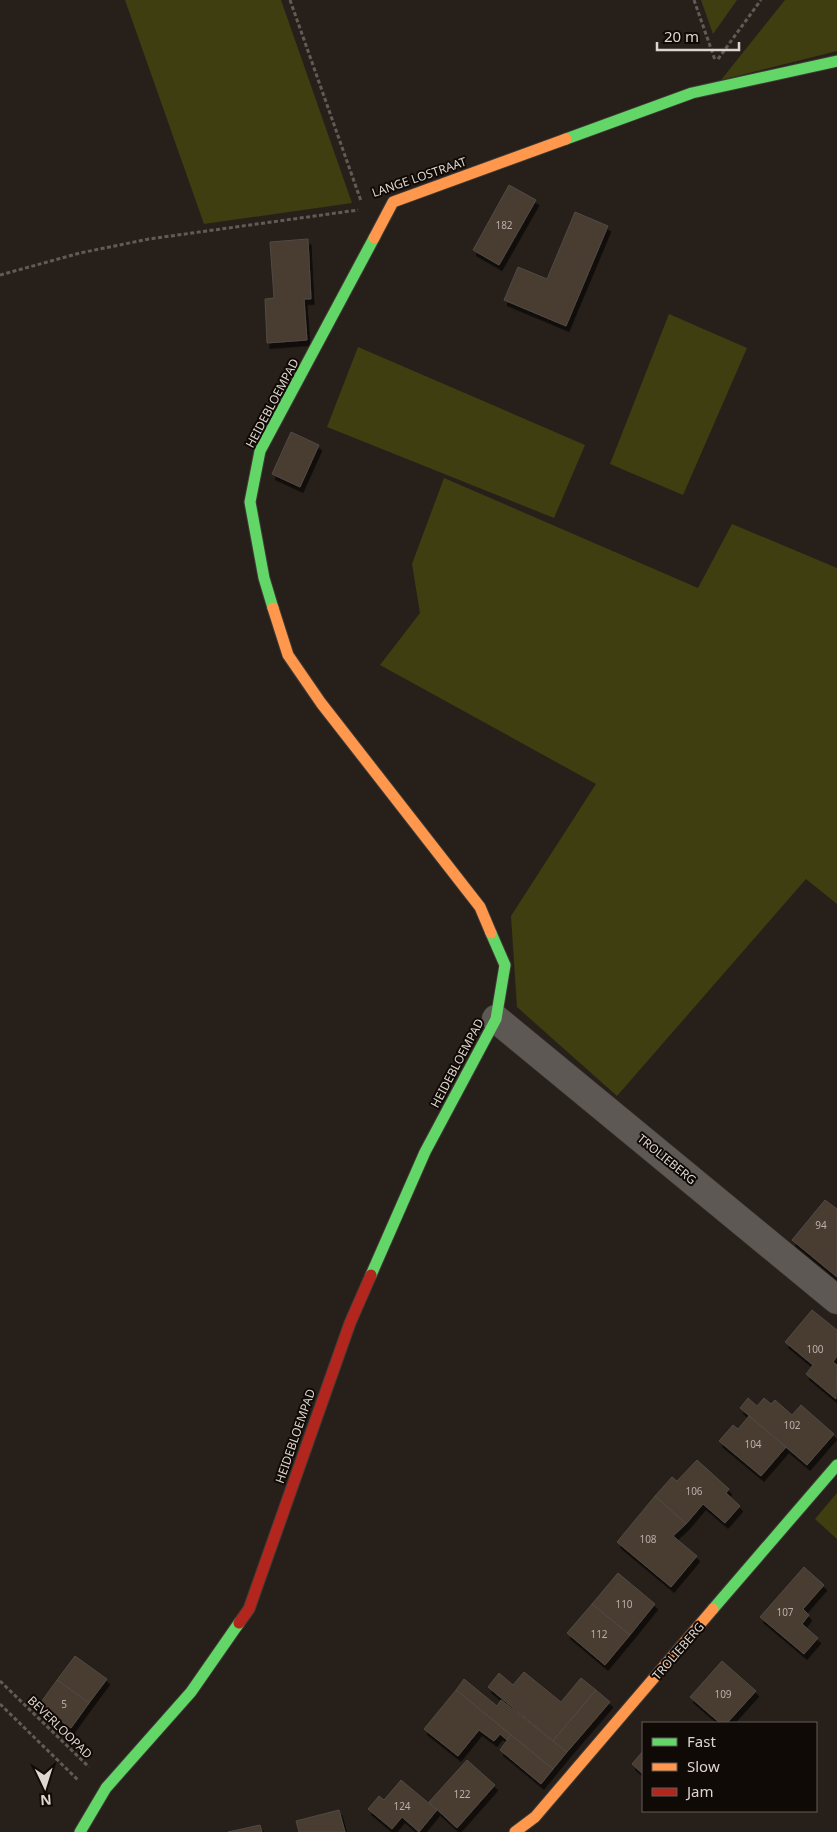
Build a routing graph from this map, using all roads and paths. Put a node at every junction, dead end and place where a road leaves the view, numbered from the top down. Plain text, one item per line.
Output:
1 (290, 0) edge
2 (694, 0) edge
3 (761, 0) edge
4 (837, 61) edge
5 (393, 202) joint
6 (0, 275) edge
7 (496, 1019) junction
8 (837, 1300) edge
9 (837, 1465) edge
10 (0, 1680) edge
11 (0, 1704) edge
12 (106, 1788) junction
13 (98, 1799) junction
14 (80, 1832) edge
15 (515, 1832) edge

1 - 6 path, LANGE LOSTRAAT
2 - 3 path
4 - 5 street, LANGE LOSTRAAT
5 - 7 street, HEIDEBLOEMPAD
7 - 8 street, TROLIEBERG
7 - 12 street, HEIDEBLOEMPAD
9 - 15 street, TROLIEBERG
10 - 12 path, BEVERLOOPAD
11 - 13 path
12 - 13 street, HEIDEBLOEMPAD
13 - 14 street, HEIDEBLOEMPAD

